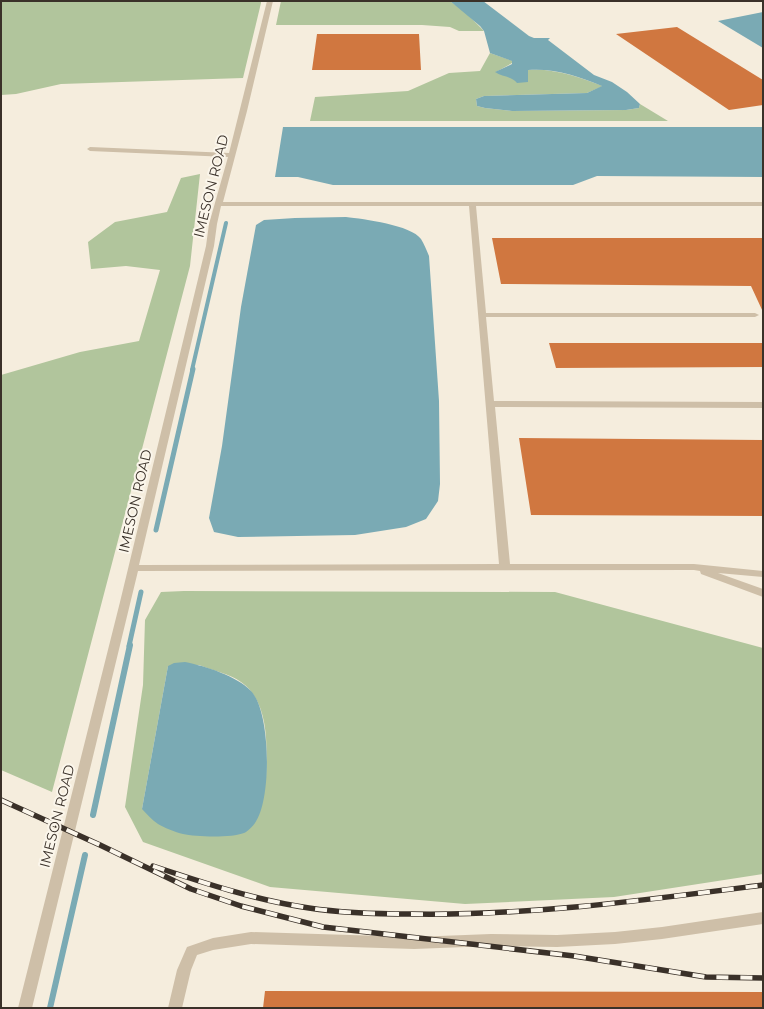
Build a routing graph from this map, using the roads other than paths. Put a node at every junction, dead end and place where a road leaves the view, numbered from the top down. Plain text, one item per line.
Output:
1 (270, 1) edge
2 (90, 150) dead end
3 (232, 155) junction
4 (220, 204) junction
5 (472, 204) junction
6 (763, 204) edge
7 (482, 315) junction
8 (755, 315) dead end
9 (490, 404) junction
10 (763, 405) edge
11 (505, 567) junction
12 (694, 567) junction
13 (134, 568) junction
14 (763, 574) edge
15 (763, 593) edge
16 (763, 918) edge
17 (25, 1008) edge
18 (175, 1008) edge

1 - 3 street, IMESON ROAD
2 - 3 street
3 - 4 street, IMESON ROAD
4 - 5 street
4 - 13 street, IMESON ROAD
5 - 6 street
5 - 7 street
7 - 8 street
7 - 9 street
9 - 10 street
9 - 11 street
11 - 12 street
11 - 13 street
12 - 14 street
12 - 15 street
13 - 17 street, IMESON ROAD
16 - 18 street

